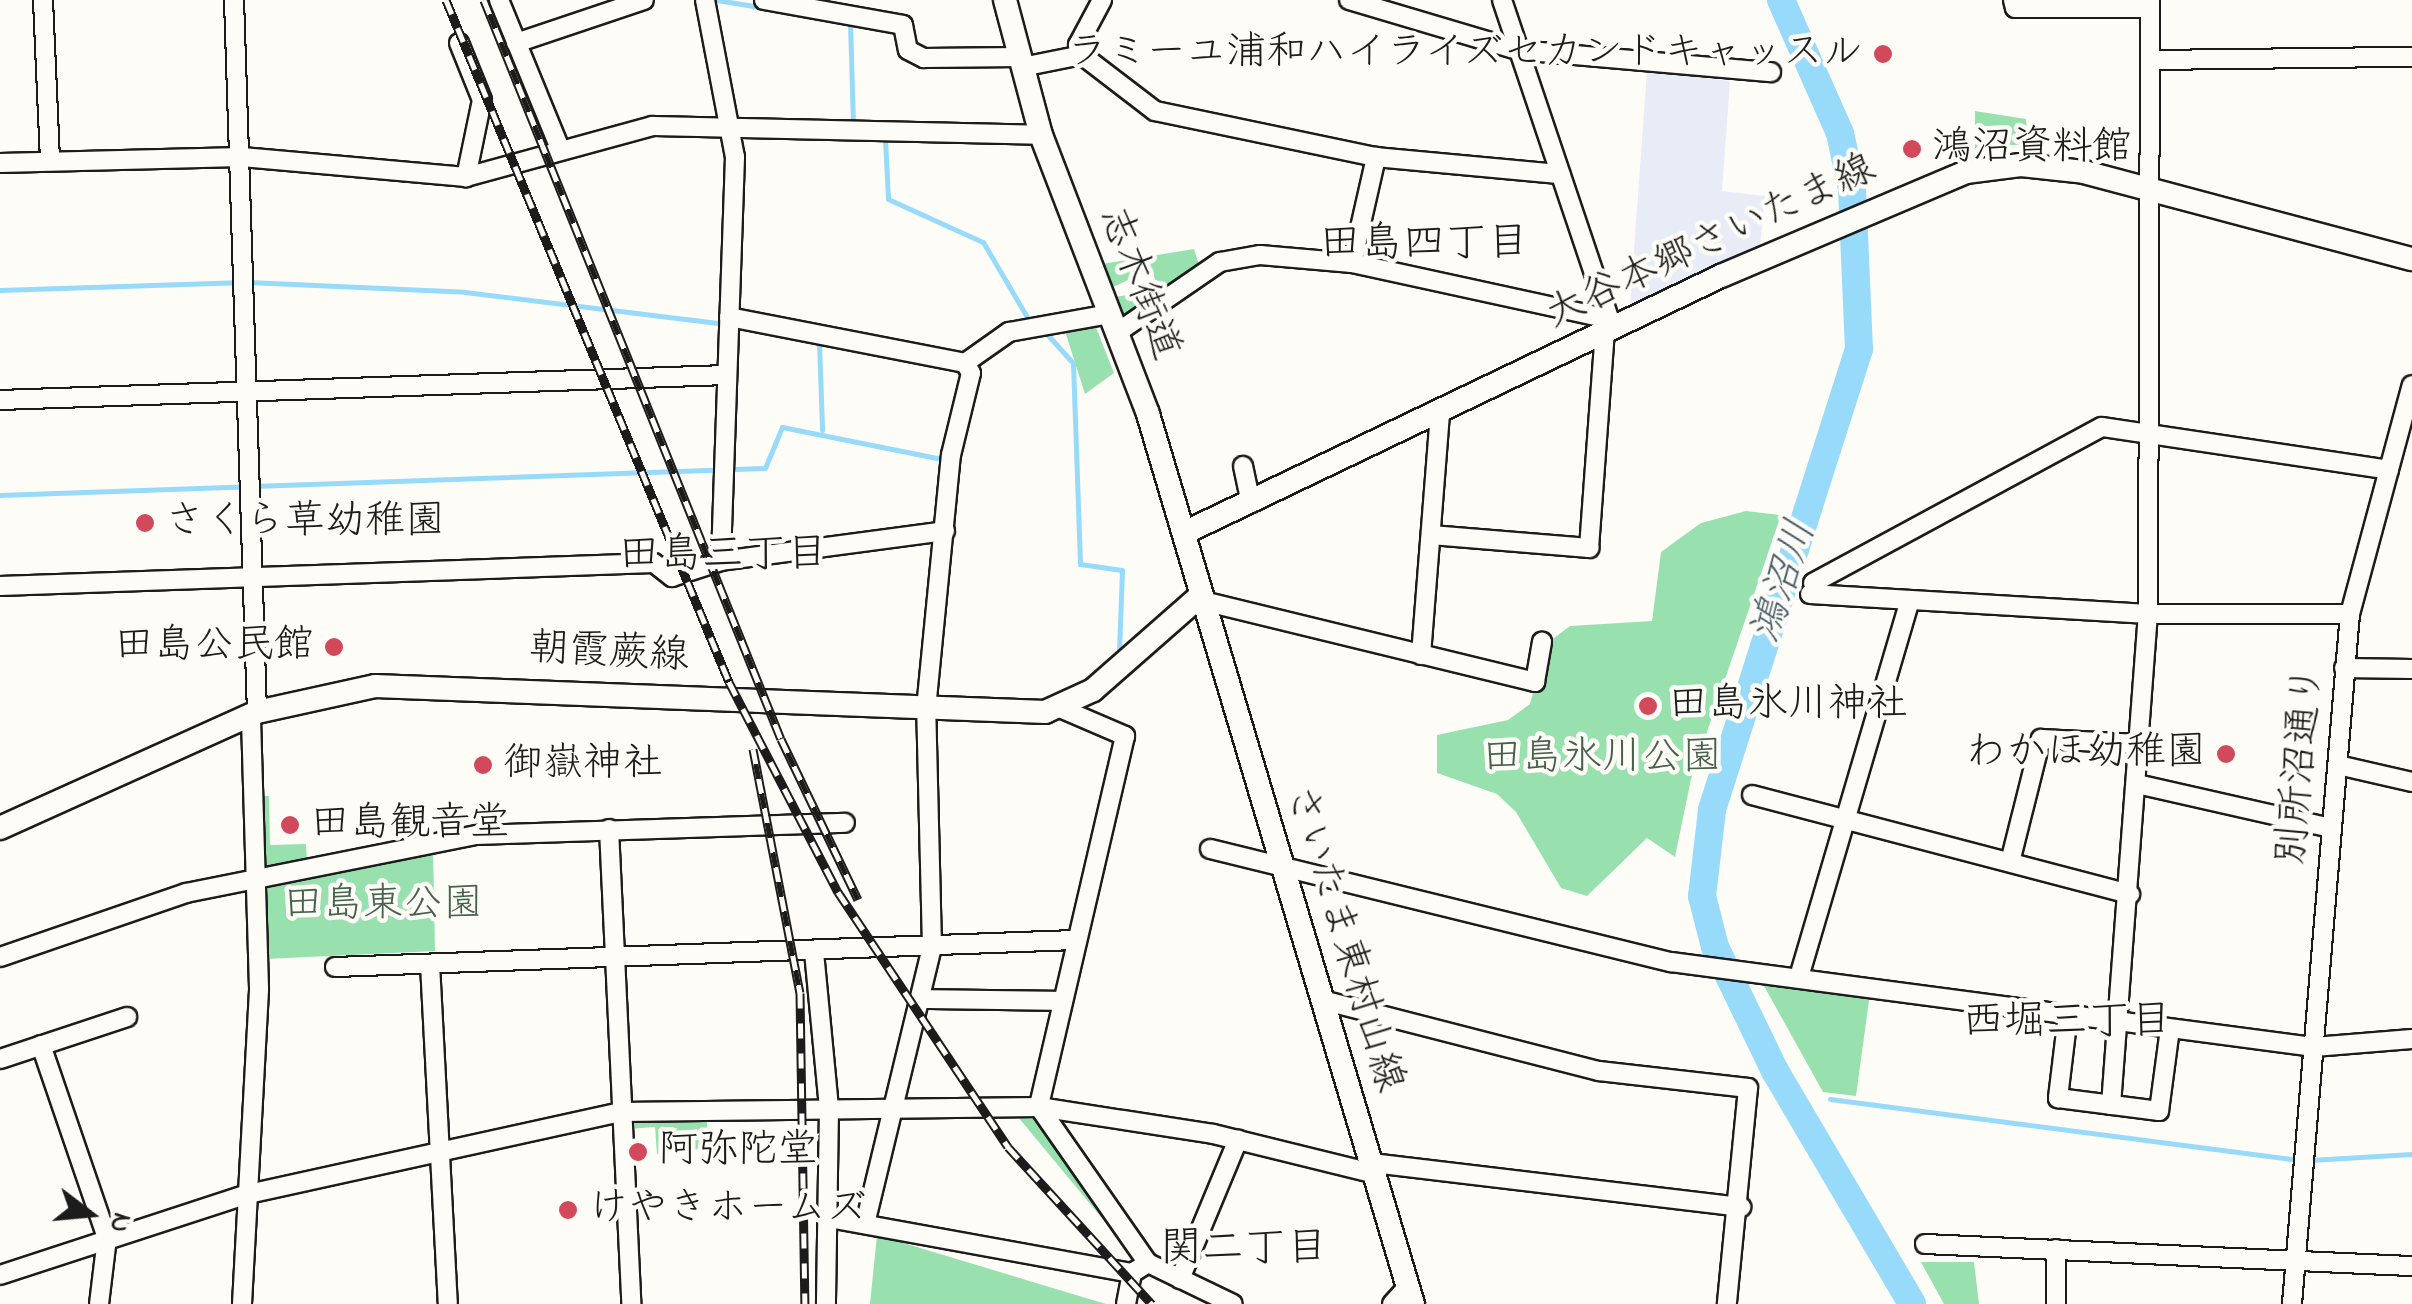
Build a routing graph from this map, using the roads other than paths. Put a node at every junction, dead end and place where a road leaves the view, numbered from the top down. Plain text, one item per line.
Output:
1 (42, 0) edge
2 (234, 0) edge
3 (499, 0) edge
4 (644, 0) edge
5 (705, 0) edge
6 (764, 0) edge
7 (1005, 0) edge
8 (1102, 0) edge
9 (1349, 0) edge
10 (1502, 0) edge
11 (2013, 0) edge
12 (2150, 4) edge
13 (459, 43) dead end
14 (516, 43) junction
15 (1518, 50) junction
16 (1082, 55) junction
17 (2412, 57) edge
18 (2152, 60) junction
19 (1020, 62) junction
20 (1771, 72) dead end
21 (728, 128) junction
22 (1041, 134) junction
23 (560, 150) junction
24 (242, 157) junction
25 (1376, 157) junction
26 (50, 162) junction
27 (0, 163) edge
28 (1560, 174) junction
29 (466, 176) junction
30 (2154, 189) junction
31 (2412, 259) edge
32 (1352, 263) junction
33 (729, 318) junction
34 (1114, 323) junction
35 (1609, 326) junction
36 (965, 363) junction
37 (726, 375) junction
38 (2412, 385) edge
39 (249, 392) junction
40 (0, 400) edge
41 (1440, 413) junction
42 (2150, 434) junction
43 (2412, 454) edge
44 (2390, 464) junction
45 (1244, 466) dead end
46 (1250, 502) junction
47 (945, 531) junction
48 (1184, 533) junction
49 (1430, 536) junction
50 (721, 561) junction
51 (255, 577) junction
52 (0, 586) edge
53 (1202, 598) junction
54 (1908, 603) junction
55 (2148, 614) junction
56 (2350, 614) junction
57 (1542, 642) dead end
58 (1421, 656) junction
59 (2344, 668) junction
60 (2412, 669) edge
61 (1060, 708) junction
62 (926, 709) junction
63 (254, 713) junction
64 (2140, 744) junction
65 (2338, 765) junction
66 (2412, 782) edge
67 (2137, 784) junction
68 (1752, 795) dead end
69 (1845, 818) junction
70 (846, 823) dead end
71 (0, 828) edge
72 (2331, 828) junction
73 (609, 830) junction
74 (1210, 850) dead end
75 (2010, 862) junction
76 (1283, 867) junction
77 (255, 877) junction
78 (2130, 894) junction
79 (1075, 940) junction
80 (932, 947) junction
81 (814, 952) junction
82 (0, 957) edge
83 (616, 958) junction
84 (430, 964) junction
85 (335, 967) dead end
86 (1799, 977) junction
87 (921, 999) junction
88 (1322, 1000) junction
89 (1059, 1001) junction
90 (2068, 1015) junction
91 (127, 1018) dead end
92 (2122, 1022) junction
93 (2170, 1029) junction
94 (2412, 1039) edge
95 (41, 1045) junction
96 (2314, 1046) junction
97 (0, 1059) edge
98 (2111, 1105) junction
99 (1039, 1107) junction
100 (829, 1109) junction
101 (892, 1110) junction
102 (621, 1112) junction
103 (1238, 1140) junction
104 (436, 1153) junction
105 (1374, 1169) junction
106 (248, 1194) junction
107 (1740, 1207) junction
108 (829, 1218) junction
109 (865, 1224) junction
110 (107, 1238) junction
111 (1924, 1244) dead end
112 (2056, 1249) junction
113 (2296, 1259) junction
114 (2412, 1266) edge
115 (1140, 1268) junction
116 (0, 1275) edge
117 (1180, 1278) junction
118 (1404, 1298) edge
119 (99, 1304) edge
120 (242, 1304) edge
121 (448, 1304) edge
122 (631, 1304) edge
123 (826, 1304) edge
124 (1126, 1304) edge
125 (1234, 1304) edge
126 (1727, 1304) edge
127 (2056, 1304) edge
128 (2292, 1304) edge

1 - 26 street
2 - 24 street
3 - 14 street
4 - 14 street
5 - 21 street
6 - 19 street
7 - 19 main road, 志木街道
8 - 16 street
9 - 15 street
10 - 15 street
11 - 12 street
12 - 18 street
13 - 29 street
14 - 23 street
15 - 20 street
15 - 28 street
16 - 19 street
16 - 25 street
17 - 18 street
18 - 30 street
19 - 22 main road, 志木街道
21 - 22 street
21 - 23 street
21 - 33 street
22 - 34 main road, 志木街道
23 - 29 street
24 - 26 street
24 - 29 street
24 - 39 street
25 - 28 street
25 - 32 street
26 - 27 street
28 - 35 street
30 - 31 main road, 大谷本郷さいたま線
30 - 35 main road, 大谷本郷さいたま線
30 - 42 street
32 - 34 street
32 - 35 street
33 - 36 street
33 - 37 street
34 - 36 street
34 - 48 main road, 志木街道
35 - 41 main road, 大谷本郷さいたま線
35 - 49 street
36 - 47 street
37 - 39 street
37 - 50 street
38 - 44 street, 別所沼通り
39 - 40 street
39 - 51 street
41 - 46 main road, 大谷本郷さいたま線
41 - 49 street
42 - 44 street
42 - 54 street
42 - 55 street
43 - 44 street
44 - 56 street, 別所沼通り
45 - 46 street
46 - 48 main road, 大谷本郷さいたま線
47 - 50 street
47 - 62 street
48 - 53 main road, 志木街道
49 - 58 street
50 - 51 street
51 - 52 street
51 - 63 street
53 - 58 street
53 - 61 main road
53 - 76 main road, さいたま東村山線
54 - 55 street
54 - 69 street
55 - 56 street
55 - 64 street
56 - 59 street, 別所沼通り
57 - 58 street
59 - 60 street
59 - 65 street, 別所沼通り
61 - 62 main road, 朝霞蕨線
61 - 79 street
62 - 63 main road, 朝霞蕨線
62 - 80 street
63 - 71 main road, 朝霞蕨線
63 - 77 street
64 - 67 street
64 - 75 street
65 - 66 street
65 - 72 street, 別所沼通り
67 - 72 street
67 - 78 street
68 - 69 street
69 - 75 street
69 - 86 street
70 - 73 street
72 - 96 street, 別所沼通り
73 - 77 street
73 - 83 street
74 - 76 street
75 - 78 street
76 - 86 street
76 - 88 main road, さいたま東村山線
77 - 82 street
77 - 106 street
78 - 92 street
79 - 80 street
79 - 89 street
80 - 81 street
80 - 87 street
81 - 83 street
81 - 100 street
83 - 84 street
83 - 102 street
84 - 85 street
84 - 104 street
86 - 90 street
87 - 89 street
87 - 101 street
88 - 105 main road, さいたま東村山線
88 - 107 street
89 - 99 street
90 - 92 street
90 - 98 street
91 - 95 street
92 - 93 street
92 - 98 street
93 - 96 street
93 - 98 street
94 - 96 street
95 - 97 street
95 - 110 street
96 - 113 street, 別所沼通り
99 - 101 street
99 - 103 street
99 - 115 street
100 - 101 street
100 - 102 street
100 - 108 street
101 - 109 street
102 - 104 street
102 - 122 street
103 - 105 street
103 - 117 street
104 - 106 street
104 - 121 street
105 - 107 street
105 - 118 main road, さいたま東村山線
106 - 110 street
106 - 120 street
107 - 126 street
108 - 109 street
108 - 123 street
109 - 115 street
110 - 116 street
110 - 119 street
111 - 112 street
112 - 113 street
112 - 127 street
113 - 114 street
113 - 128 street, 別所沼通り
115 - 117 street
115 - 124 street
117 - 125 street

